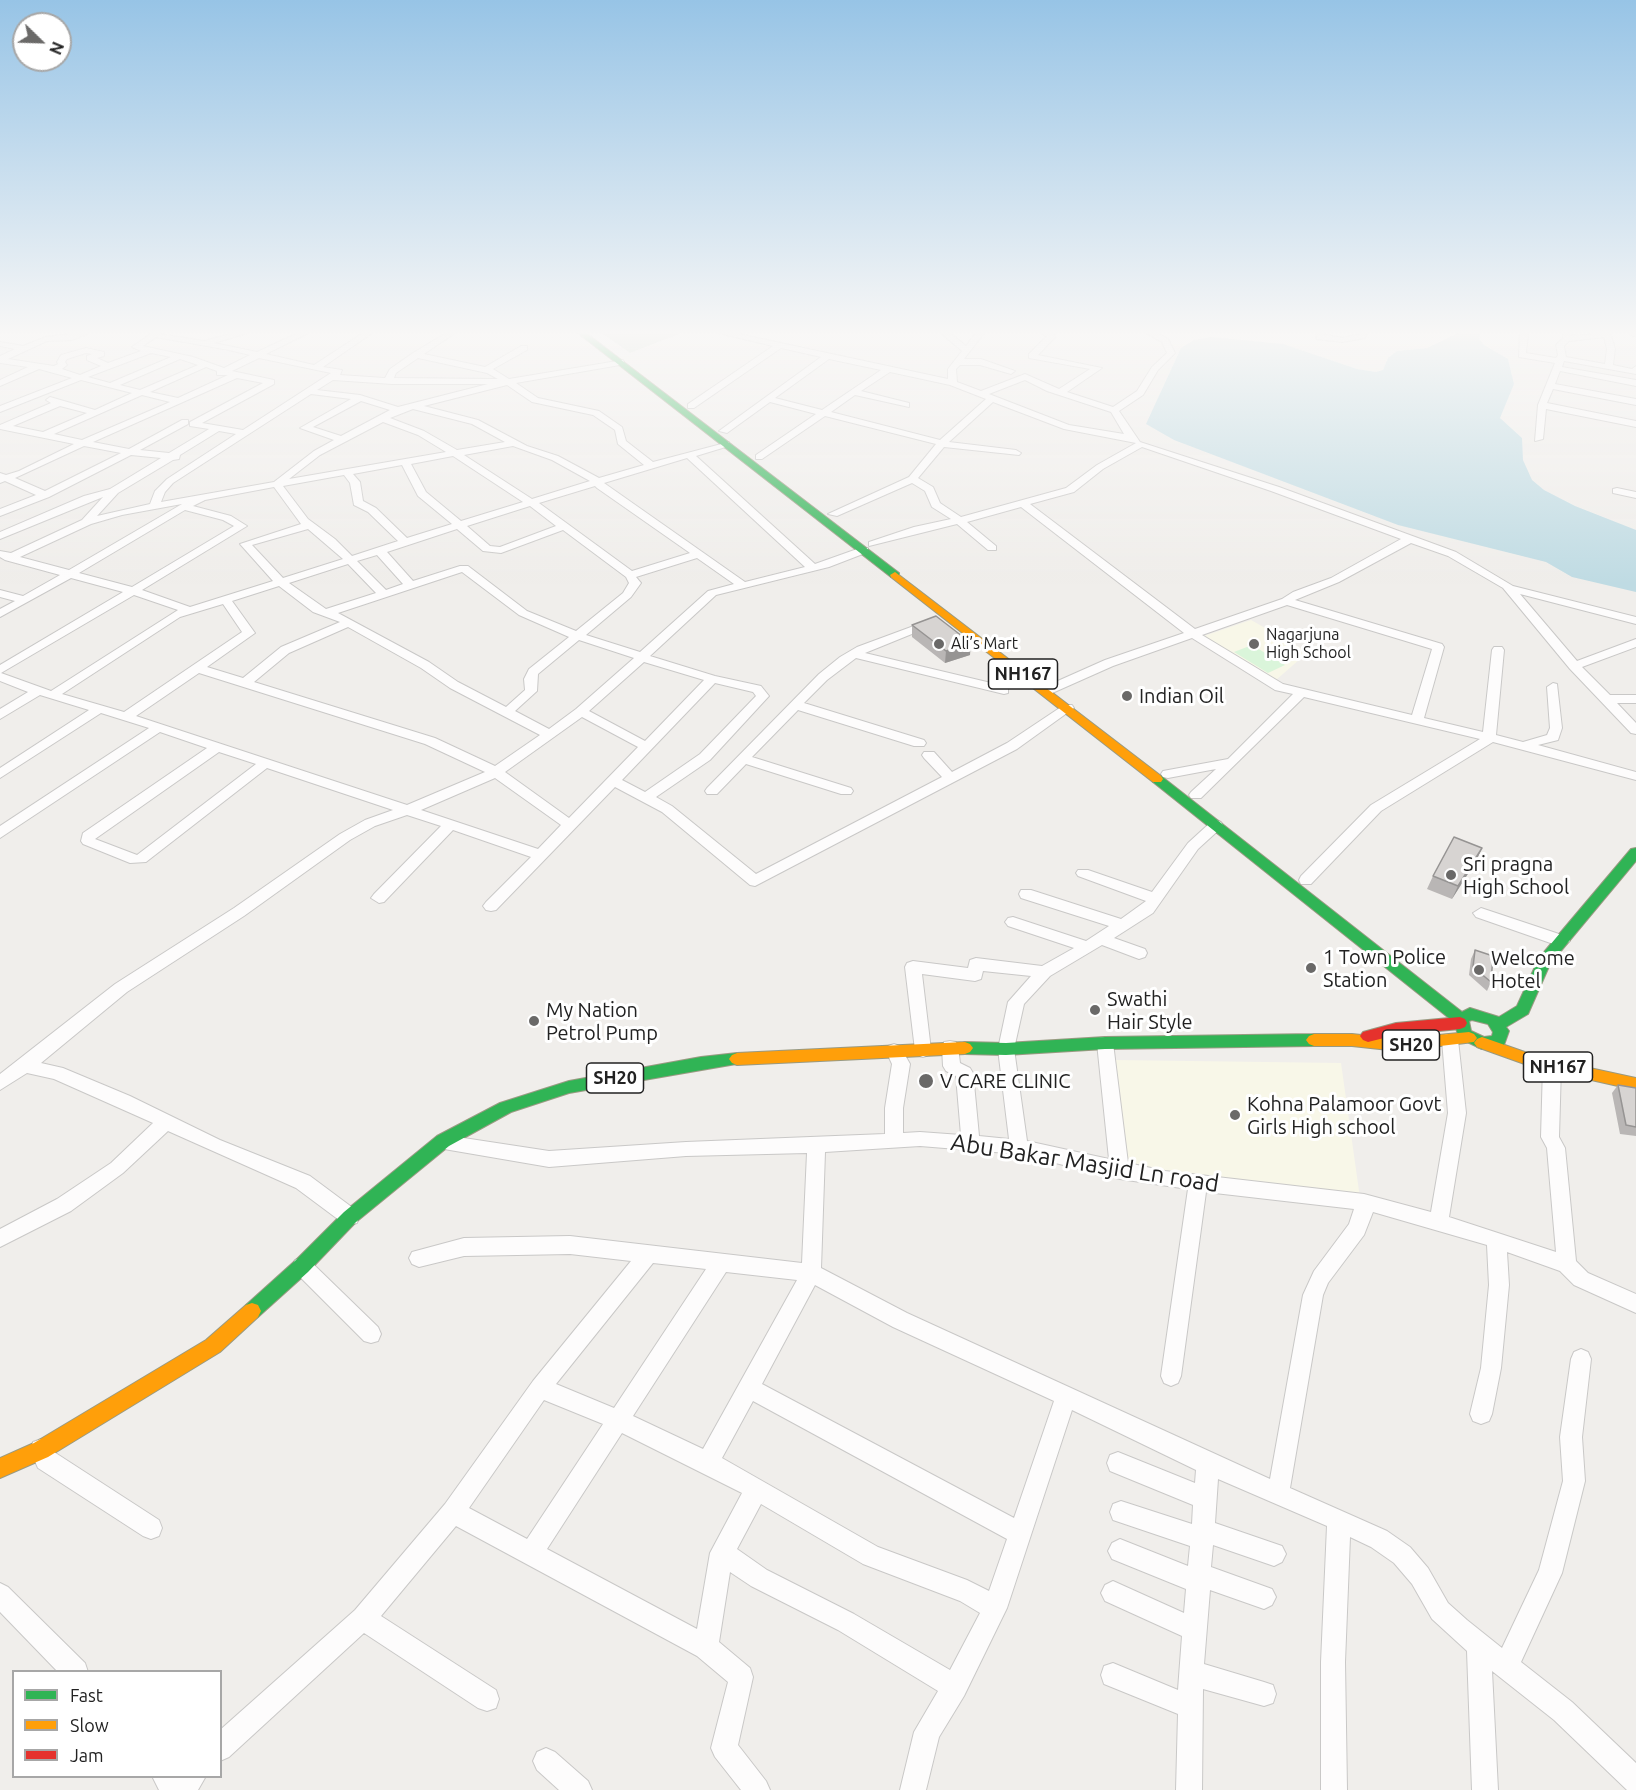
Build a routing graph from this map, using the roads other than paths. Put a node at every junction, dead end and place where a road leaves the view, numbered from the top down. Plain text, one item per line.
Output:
1 (26, 417) edge
2 (88, 417) edge
3 (146, 417) edge
4 (150, 417) edge
5 (202, 417) edge
6 (267, 417) edge
7 (326, 417) edge
8 (385, 417) edge
9 (454, 417) edge
10 (601, 417) edge
11 (695, 417) edge
12 (702, 417) edge
13 (750, 417) edge
14 (816, 417) edge
15 (835, 417) edge
16 (967, 417) edge
17 (1041, 417) edge
18 (1119, 417) edge
19 (1541, 417) edge
20 (1599, 417) edge
21 (382, 418) junction
22 (189, 423) junction
23 (1636, 424) edge
24 (1, 427) edge
25 (218, 428) junction
26 (242, 432) junction
27 (45, 435) junction
28 (725, 438) junction
29 (340, 439) junction
30 (1538, 439) dead end
31 (1137, 441) junction
32 (83, 443) junction
33 (515, 443) junction
34 (942, 443) junction
35 (130, 452) junction
36 (453, 452) junction
37 (1016, 453) dead end
38 (689, 455) junction
39 (173, 456) junction
40 (759, 457) junction
41 (200, 460) junction
42 (405, 462) junction
43 (651, 466) junction
44 (346, 472) junction
45 (2, 478) edge
46 (912, 478) junction
47 (596, 482) junction
48 (277, 484) junction
49 (114, 491) junction
50 (1617, 491) dead end
51 (45, 495) junction
52 (1636, 495) edge
53 (202, 497) junction
54 (1021, 502) junction
55 (532, 503) junction
56 (155, 505) junction
57 (184, 507) junction
58 (1, 512) edge
59 (833, 514) junction
60 (959, 520) junction
61 (87, 522) junction
62 (309, 525) junction
63 (458, 526) junction
64 (565, 526) junction
65 (0, 536) edge
66 (1410, 539) junction
67 (406, 543) junction
68 (868, 547) junction
69 (992, 548) dead end
70 (380, 551) junction
71 (700, 554) junction
72 (6, 556) edge
73 (350, 560) junction
74 (0, 563) edge
75 (813, 568) junction
76 (70, 574) junction
77 (630, 575) junction
78 (281, 582) junction
79 (410, 585) junction
80 (744, 586) junction
81 (1509, 588) junction
82 (133, 591) junction
83 (0, 593) edge
84 (384, 594) junction
85 (24, 600) junction
86 (225, 600) junction
87 (1286, 601) junction
88 (191, 611) junction
89 (326, 613) junction
90 (0, 614) edge
91 (947, 617) junction
92 (1636, 621) edge
93 (348, 623) junction
94 (1193, 634) junction
95 (578, 636) junction
96 (1636, 643) edge
97 (1498, 650) dead end
98 (854, 654) junction
99 (642, 657) junction
100 (1574, 666) junction
101 (197, 668) junction
102 (0, 670) edge
103 (0, 677) edge
104 (712, 679) junction
105 (245, 683) junction
106 (1553, 687) dead end
107 (1053, 689) junction
108 (1004, 690) dead end
109 (38, 691) junction
110 (1302, 692) junction
111 (54, 694) junction
112 (1607, 699) junction
113 (1636, 699) edge
114 (796, 705) junction
115 (100, 708) junction
116 (1068, 708) junction
117 (508, 711) junction
118 (581, 712) junction
119 (0, 715) edge
120 (127, 716) junction
121 (1417, 719) junction
122 (159, 727) junction
123 (1636, 730) edge
124 (551, 735) junction
125 (1489, 739) junction
126 (919, 742) dead end
127 (1521, 746) junction
128 (216, 747) junction
129 (647, 747) junction
130 (929, 755) dead end
131 (744, 759) junction
132 (1232, 762) junction
133 (264, 764) junction
134 (496, 772) junction
135 (0, 774) edge
136 (1167, 774) junction
137 (1636, 776) edge
138 (951, 779) junction
139 (612, 780) junction
140 (712, 791) dead end
141 (846, 791) dead end
142 (1196, 795) junction
143 (647, 797) junction
144 (408, 810) junction
145 (451, 825) junction
146 (570, 825) junction
147 (1216, 825) junction
148 (0, 833) edge
149 (1636, 852) edge
150 (541, 855) junction
151 (1083, 873) dead end
152 (1306, 880) junction
153 (1026, 894) dead end
154 (379, 898) dead end
155 (1155, 899) junction
156 (491, 906) dead end
157 (1481, 914) dead end
158 (1013, 922) dead end
159 (1123, 925) junction
160 (1562, 941) junction
161 (1095, 943) junction
162 (1139, 953) dead end
163 (1044, 972) junction
164 (1464, 1019) junction
165 (1504, 1032) junction
166 (1352, 1040) junction
167 (1450, 1040) junction
168 (1476, 1041) junction
169 (1105, 1043) junction
170 (950, 1047) junction
171 (1006, 1049) junction
172 (923, 1050) junction
173 (894, 1051) junction
174 (1558, 1060) junction
175 (25, 1066) junction
176 (1636, 1072) edge
177 (0, 1083) edge
178 (1636, 1084) edge
179 (166, 1122) junction
180 (443, 1142) junction
181 (894, 1142) junction
182 (971, 1143) junction
183 (816, 1144) junction
184 (1019, 1147) junction
185 (1120, 1171) junction
186 (1198, 1182) junction
187 (1364, 1202) junction
188 (350, 1217) junction
189 (1439, 1221) junction
190 (0, 1239) edge
191 (1497, 1240) junction
192 (648, 1255) junction
193 (419, 1258) dead end
194 (721, 1263) junction
195 (1567, 1264) junction
196 (302, 1266) junction
197 (811, 1273) junction
198 (1636, 1304) edge
199 (371, 1334) dead end
200 (1581, 1359) dead end
201 (1171, 1376) dead end
202 (540, 1388) junction
203 (748, 1388) junction
204 (1066, 1396) junction
205 (1480, 1414) dead end
206 (620, 1421) junction
207 (41, 1450) junction
208 (1118, 1463) dead end
209 (707, 1464) junction
210 (1208, 1464) junction
211 (0, 1468) edge
212 (757, 1489) junction
213 (1278, 1495) junction
214 (1206, 1499) junction
215 (453, 1512) junction
216 (1121, 1512) dead end
217 (1339, 1520) junction
218 (151, 1528) dead end
219 (1020, 1534) junction
220 (1204, 1535) junction
221 (1120, 1551) dead end
222 (531, 1553) junction
223 (722, 1553) junction
224 (1274, 1554) dead end
225 (1200, 1579) junction
226 (1113, 1593) dead end
227 (0, 1595) edge
228 (1264, 1597) dead end
229 (995, 1608) junction
230 (363, 1618) junction
231 (1195, 1630) junction
232 (1479, 1646) junction
233 (706, 1647) junction
234 (1506, 1666) junction
235 (75, 1670) edge
236 (1191, 1673) junction
237 (1113, 1675) dead end
238 (955, 1688) junction
239 (1264, 1694) dead end
240 (487, 1699) dead end
241 (1190, 1707) junction
242 (222, 1746) edge
243 (546, 1761) dead end
244 (191, 1778) edge
245 (1636, 1781) edge
246 (180, 1790) edge
247 (579, 1790) edge
248 (757, 1790) edge
249 (913, 1790) edge
250 (1189, 1790) edge
251 (1334, 1790) edge
252 (1485, 1790) edge

1 - 24 street
2 - 27 street
3 - 32 street
4 - 22 street
5 - 22 street
6 - 26 street
7 - 29 street
8 - 21 street
9 - 33 street
10 - 43 street
11 - 28 main road, NH167
12 - 28 main road, NH167
13 - 28 street
14 - 40 street
15 - 34 street
16 - 34 street
17 - 31 street
18 - 31 street
19 - 30 street
20 - 23 street
21 - 29 street
21 - 36 street
22 - 25 street
22 - 35 street
24 - 27 street
25 - 26 street
25 - 39 street
26 - 41 street
27 - 32 street
28 - 38 street
28 - 40 main road, NH167
28 - 68 main road, NH167
29 - 48 street
31 - 54 street
31 - 66 street
32 - 35 street
32 - 45 street
33 - 36 street
33 - 47 street
34 - 37 street
34 - 46 street
35 - 39 street
35 - 51 street
36 - 42 street
36 - 55 street
38 - 43 street
38 - 75 street
39 - 41 street
39 - 49 street
40 - 59 main road, NH167
41 - 56 street
42 - 44 street
42 - 63 street
43 - 47 street
44 - 48 street
44 - 67 street
45 - 51 street
46 - 59 street
46 - 60 street
47 - 55 street
47 - 71 street
48 - 53 street
48 - 62 street
49 - 61 street
49 - 65 street
50 - 52 street
51 - 58 street
53 - 56 street
53 - 57 street
54 - 60 street
54 - 94 street
55 - 63 street
55 - 64 street
56 - 61 street
57 - 76 street
57 - 82 street
59 - 68 main road, NH167
60 - 68 street
60 - 69 street
61 - 72 street
62 - 73 street
62 - 78 street
63 - 64 street
63 - 67 street
64 - 77 street
66 - 81 street
66 - 87 street
67 - 70 street
68 - 75 street
68 - 91 main road, NH167
68 - 107 main road, NH167
70 - 73 street
70 - 79 street
71 - 77 street
71 - 80 street
72 - 74 street
72 - 76 street
73 - 78 street
73 - 84 street
75 - 80 street
76 - 82 street
76 - 85 street
77 - 95 street
78 - 86 street
78 - 89 street
79 - 84 street
79 - 95 street
80 - 99 street
81 - 92 street
81 - 100 street
82 - 88 street
82 - 102 street
83 - 85 street
84 - 89 street
85 - 90 street
86 - 88 street
86 - 101 street
87 - 94 street
87 - 121 street
88 - 111 street
89 - 93 street
91 - 98 street
91 - 107 main road, NH167
93 - 105 street
93 - 117 street
94 - 107 street
94 - 110 street
95 - 99 street
95 - 117 street
96 - 100 street
97 - 125 street
98 - 108 street
98 - 114 street
99 - 104 street
99 - 118 street
100 - 112 street
101 - 105 street
101 - 120 street
103 - 109 street
104 - 129 street
104 - 143 street
105 - 134 street
106 - 127 street
107 - 116 main road, NH167
107 - 136 main road, NH167
109 - 111 street
109 - 119 street
110 - 121 street
110 - 132 street
111 - 115 street
112 - 113 street
112 - 123 street
114 - 126 street
114 - 131 street
115 - 120 street
115 - 135 street
116 - 138 street
116 - 147 main road, NH167
117 - 124 street
118 - 124 street
118 - 129 street
120 - 122 street
121 - 125 street
122 - 128 street
122 - 148 street
124 - 134 street
125 - 127 street
125 - 152 street
127 - 137 street
128 - 133 street
128 - 133 street
129 - 139 street
130 - 138 street
131 - 140 street
131 - 141 street
132 - 136 street
132 - 142 street
133 - 144 street
134 - 144 street
134 - 146 street
136 - 142 main road, NH167
138 - 143 street
139 - 143 street
139 - 146 street
142 - 152 main road, NH167
144 - 145 street
144 - 175 street
145 - 150 street
145 - 154 street
146 - 150 street
147 - 155 street
147 - 164 main road, NH167
149 - 160 main road
150 - 156 street
151 - 155 street
152 - 164 main road, NH167
153 - 159 street
155 - 159 street
157 - 160 street
158 - 161 street
159 - 161 street
160 - 165 main road
161 - 162 street
161 - 163 street
163 - 171 street
163 - 172 street
164 - 165 main road, NH167
164 - 166 main road, SH20
164 - 168 main road, NH167
165 - 168 main road, NH167
166 - 167 main road, SH20
166 - 169 main road, SH20
167 - 168 main road, SH20
167 - 189 street
168 - 174 main road, NH167
169 - 171 main road, SH20
169 - 185 street
170 - 171 main road, SH20
170 - 172 main road, SH20
170 - 182 street
171 - 184 street
172 - 173 main road, SH20
173 - 180 main road, SH20
173 - 181 street
174 - 176 main road, NH167
174 - 178 main road, NH167
174 - 195 street
175 - 177 street
175 - 179 street
179 - 188 street
179 - 190 street
180 - 183 street, Abu Bakar Masjid Ln road
180 - 188 main road, SH20
181 - 182 street, Abu Bakar Masjid Ln road
181 - 183 street, Abu Bakar Masjid Ln road
182 - 184 street, Abu Bakar Masjid Ln road
183 - 197 street
184 - 185 street, Abu Bakar Masjid Ln road
185 - 186 street, Abu Bakar Masjid Ln road
186 - 187 street, Abu Bakar Masjid Ln road
186 - 201 street
187 - 189 street, Abu Bakar Masjid Ln road
187 - 213 street
188 - 196 main road, SH20
189 - 191 street, Abu Bakar Masjid Ln road
191 - 195 street, Abu Bakar Masjid Ln road
191 - 205 street
192 - 193 street
192 - 194 street
192 - 202 street
194 - 197 street
194 - 206 street
195 - 198 street, Abu Bakar Masjid Ln road
196 - 199 street
196 - 207 main road, SH20
197 - 203 street
197 - 204 street
200 - 234 street
202 - 206 street
202 - 215 street
203 - 209 street
203 - 219 street
204 - 210 street
204 - 219 street
206 - 209 street
206 - 222 street
207 - 211 main road, SH20
207 - 218 street
208 - 214 street
209 - 212 street
210 - 213 street
210 - 214 street
212 - 223 street
212 - 229 street
213 - 217 street
214 - 220 street
215 - 222 street
215 - 230 street
216 - 220 street
217 - 232 street
217 - 251 street
219 - 229 street
220 - 224 street
220 - 225 street
221 - 225 street
222 - 233 street
223 - 233 street
223 - 238 street
225 - 228 street
225 - 231 street
226 - 231 street
227 - 235 street
229 - 238 street
230 - 240 street
230 - 242 street
231 - 236 street
232 - 234 street
232 - 252 street
233 - 248 street
234 - 245 street
236 - 239 street
236 - 241 street
237 - 241 street
238 - 249 street
241 - 250 street
243 - 247 street
244 - 246 street

